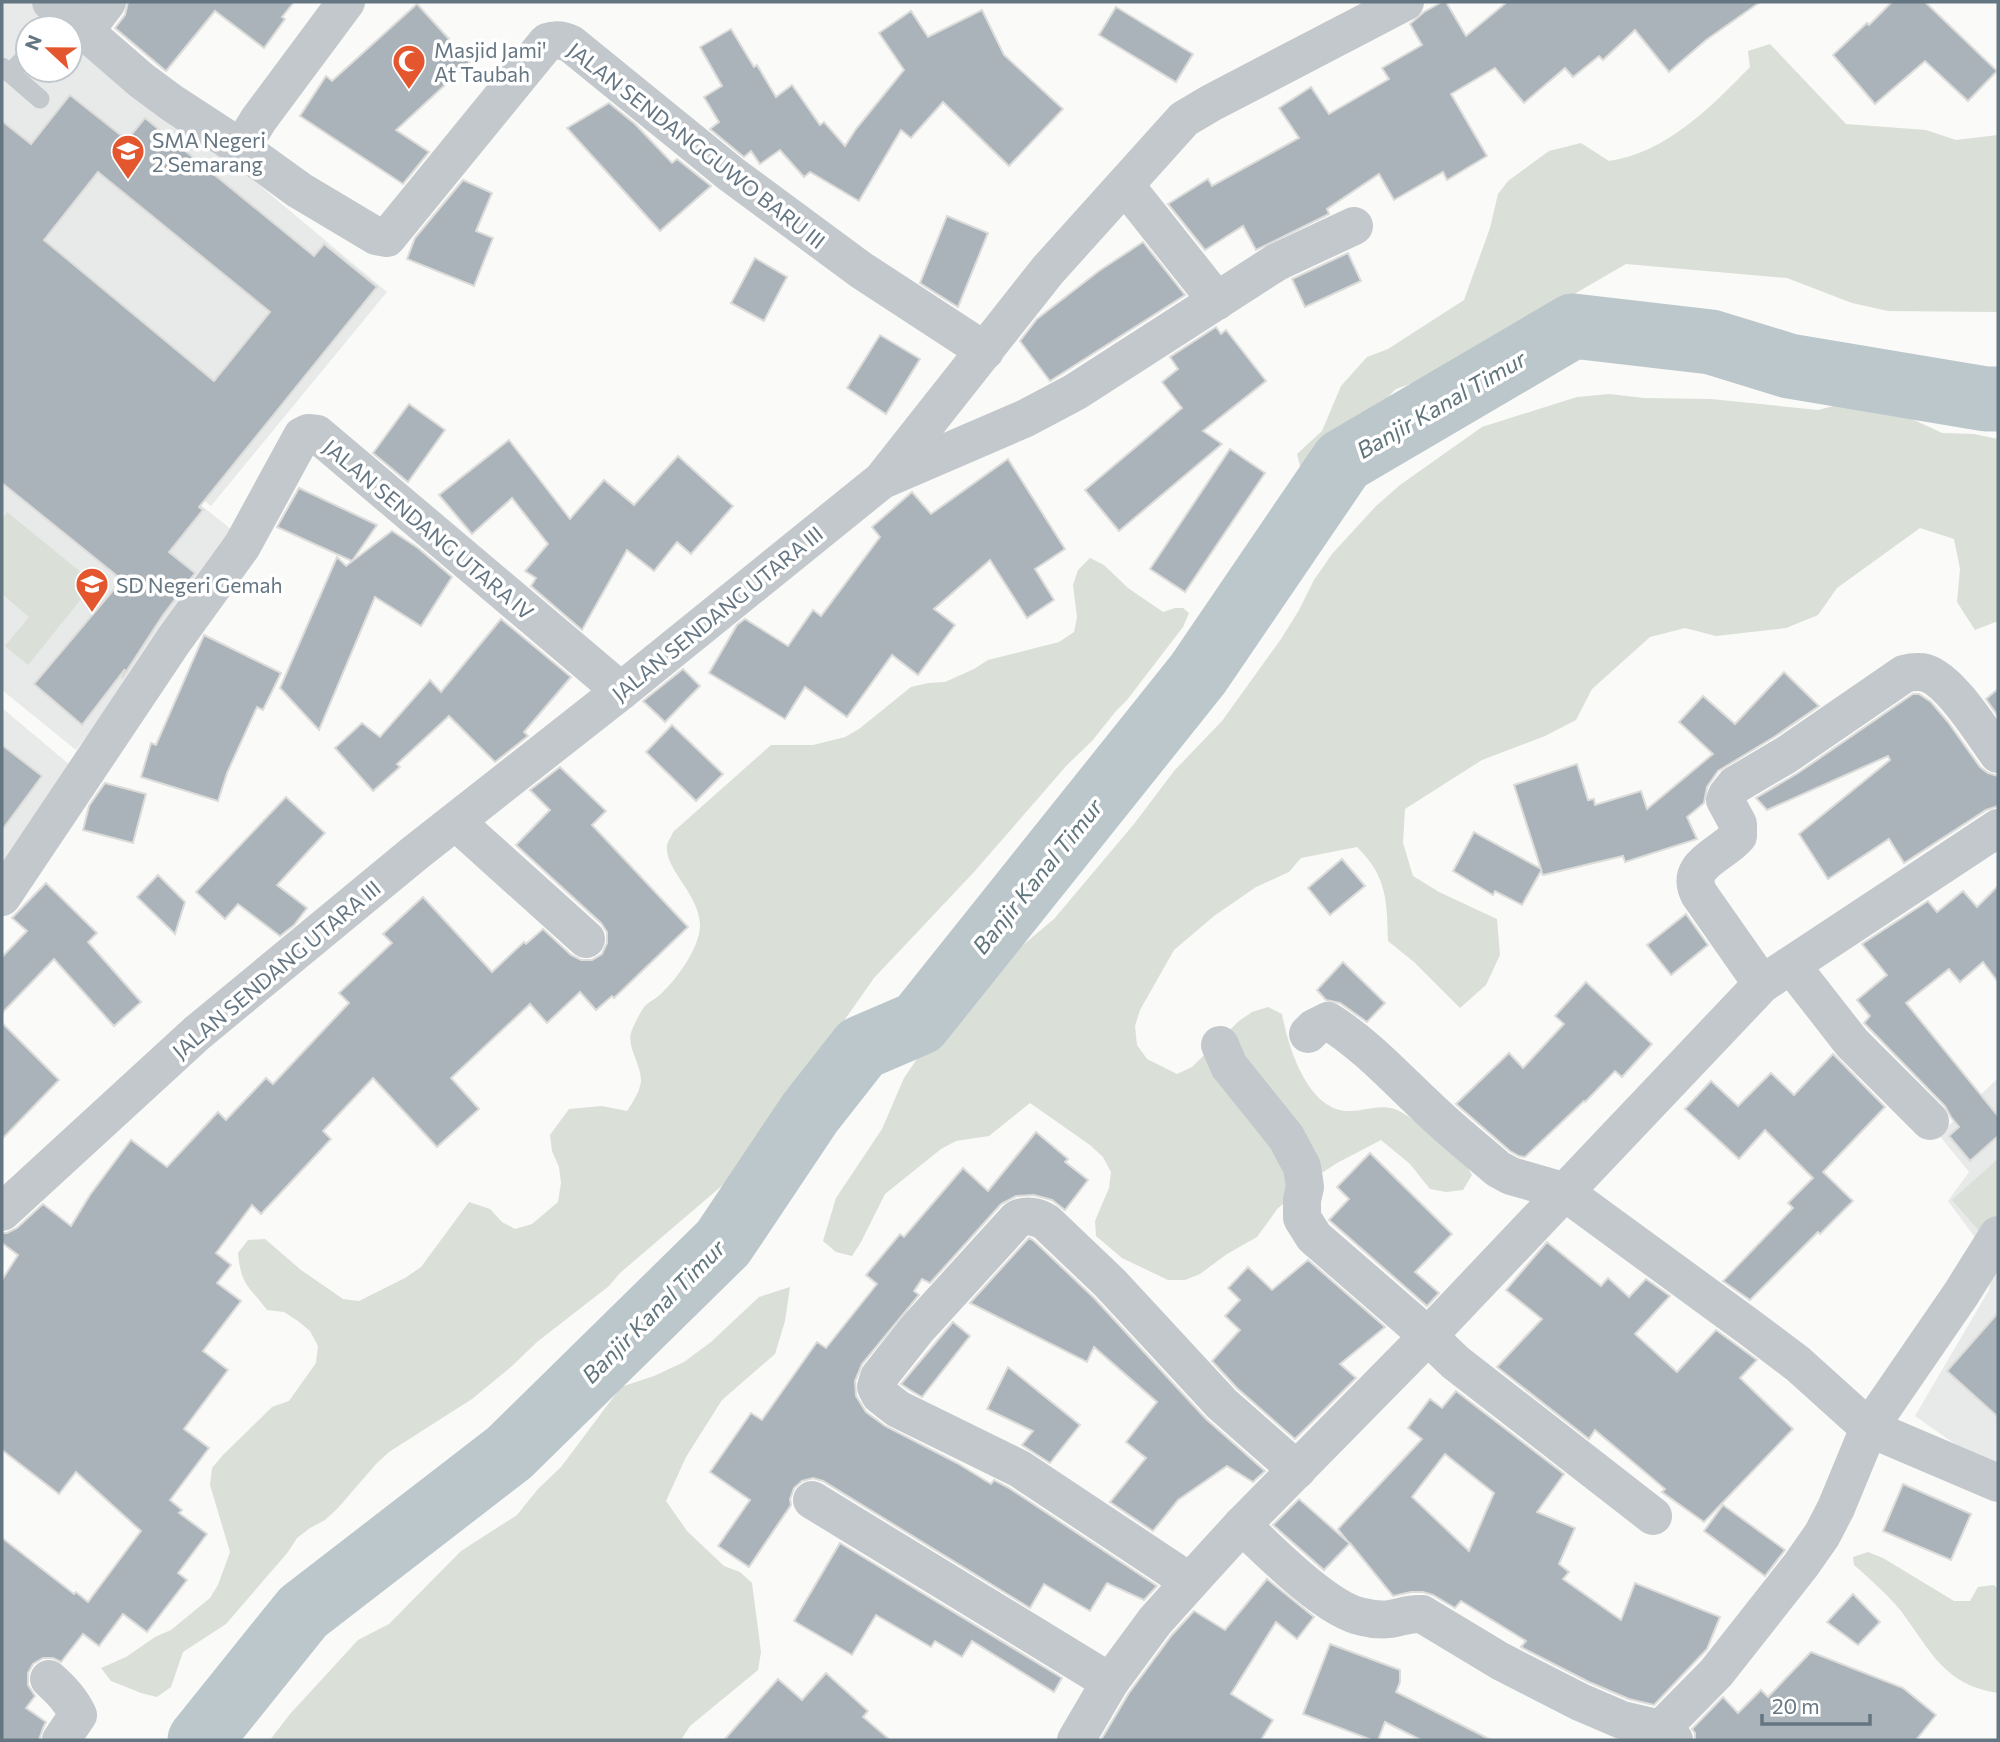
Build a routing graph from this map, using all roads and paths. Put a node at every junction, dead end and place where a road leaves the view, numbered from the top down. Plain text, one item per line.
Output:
1 (346, 2) edge
2 (1405, 2) edge
3 (84, 26) edge
4 (6, 70) edge
5 (40, 99) dead end
6 (241, 148) junction
7 (1125, 185) junction
8 (1354, 226) dead end
9 (1217, 301) junction
10 (985, 351) junction
11 (882, 480) junction
12 (621, 691) junction
13 (1998, 754) edge
14 (456, 821) junction
15 (1998, 828) edge
16 (2, 897) edge
17 (586, 939) dead end
18 (1777, 975) junction
19 (1308, 1034) dead end
20 (1220, 1045) dead end
21 (1930, 1121) dead end
22 (1563, 1191) junction
23 (2, 1212) edge
24 (1998, 1235) edge
25 (1428, 1336) junction
26 (1869, 1428) junction
27 (1297, 1470) junction
28 (1998, 1483) edge
29 (812, 1500) dead end
30 (1653, 1516) dead end
31 (1242, 1525) junction
32 (1190, 1581) junction
33 (48, 1679) dead end
34 (1110, 1682) junction
35 (1662, 1737) edge
36 (61, 1740) edge
37 (1076, 1740) edge

1 - 6 street
2 - 7 street, JALAN SENDANG UTARA III
3 - 6 street
4 - 5 lane
6 - 10 street, JALAN SENDANGGUWO BARU III
7 - 9 street
7 - 10 street, JALAN SENDANG UTARA III
8 - 9 street
9 - 11 street
10 - 11 street, JALAN SENDANG UTARA III
11 - 12 street, JALAN SENDANG UTARA III
12 - 14 street, JALAN SENDANG UTARA III
12 - 16 street, JALAN SENDANG UTARA IV
13 - 18 street
14 - 17 street
14 - 23 street, JALAN SENDANG UTARA III
15 - 18 street
18 - 21 street
18 - 22 street
19 - 22 street
20 - 25 street
22 - 25 street
22 - 26 street
24 - 26 street
25 - 27 street
25 - 30 street
26 - 28 street
26 - 35 street
27 - 31 street
27 - 32 street
29 - 34 street
31 - 32 street
31 - 35 street
32 - 34 street
33 - 36 street
34 - 37 street

